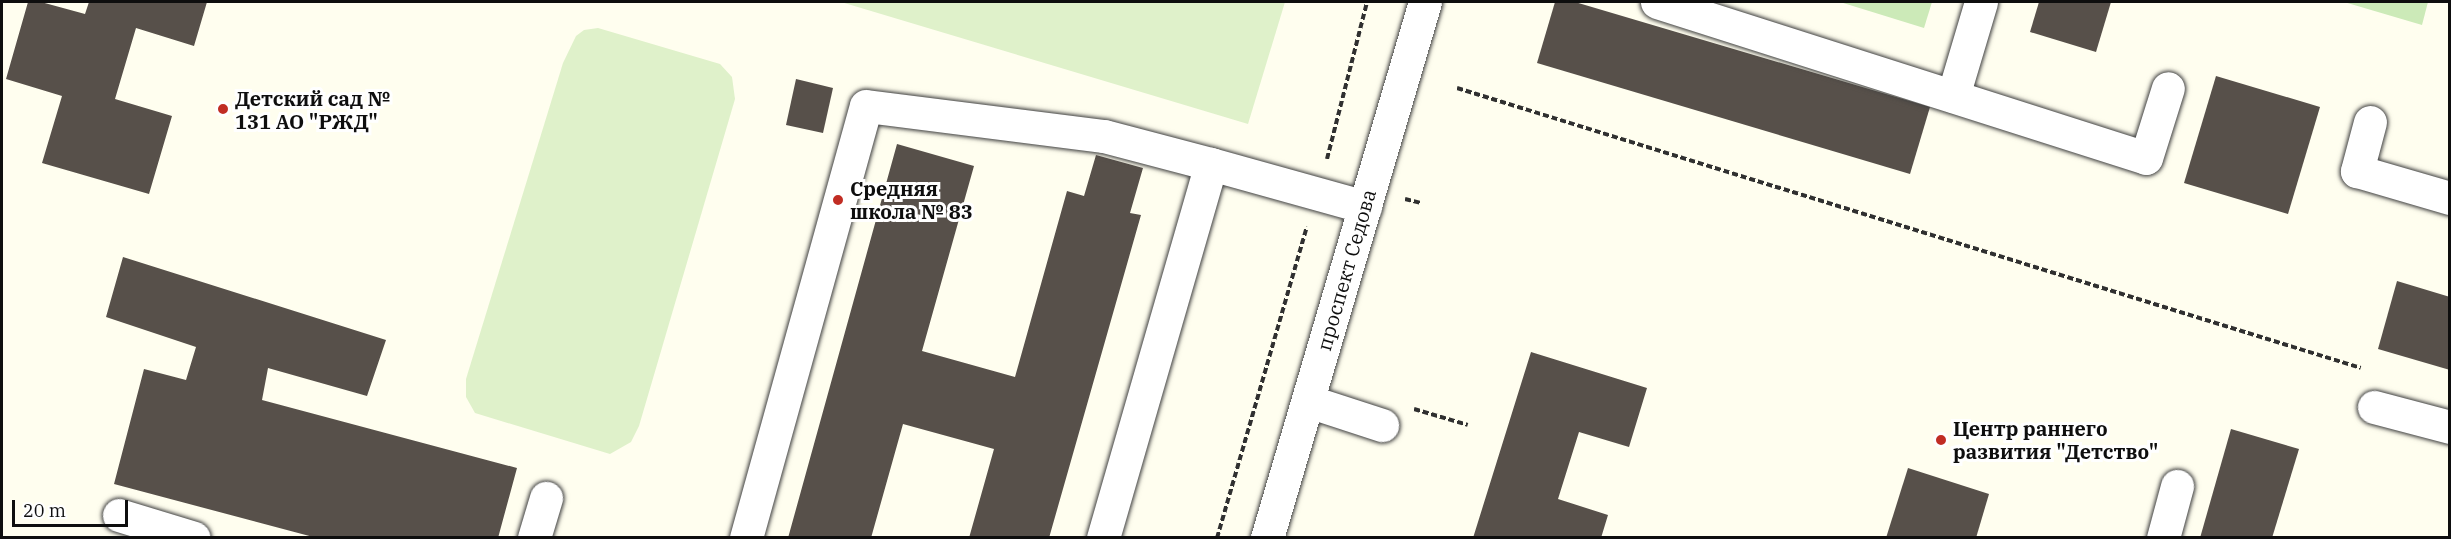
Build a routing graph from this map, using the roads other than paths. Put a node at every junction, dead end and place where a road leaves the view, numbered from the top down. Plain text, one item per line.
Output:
1 (1425, 2) edge
2 (1664, 2) edge
3 (1981, 2) edge
4 (2168, 88) dead end
5 (1953, 96) junction
6 (2370, 122) dead end
7 (1211, 164) junction
8 (2450, 198) edge
9 (1365, 207) junction
10 (1308, 401) junction
11 (2374, 407) dead end
12 (1382, 425) dead end
13 (2450, 427) edge
14 (2177, 486) dead end
15 (546, 498) dead end
16 (119, 515) dead end
17 (194, 537) edge
18 (534, 537) edge
19 (746, 537) edge
20 (1103, 537) edge
21 (1267, 537) edge
22 (2163, 537) edge

1 - 9 street, проспект Седова
2 - 5 street
3 - 5 street
4 - 5 street
6 - 8 street
7 - 9 street
7 - 19 street
7 - 20 street
9 - 10 street, проспект Седова
10 - 12 street
10 - 21 street, проспект Седова
11 - 13 street
14 - 22 street
15 - 18 street
16 - 17 street

